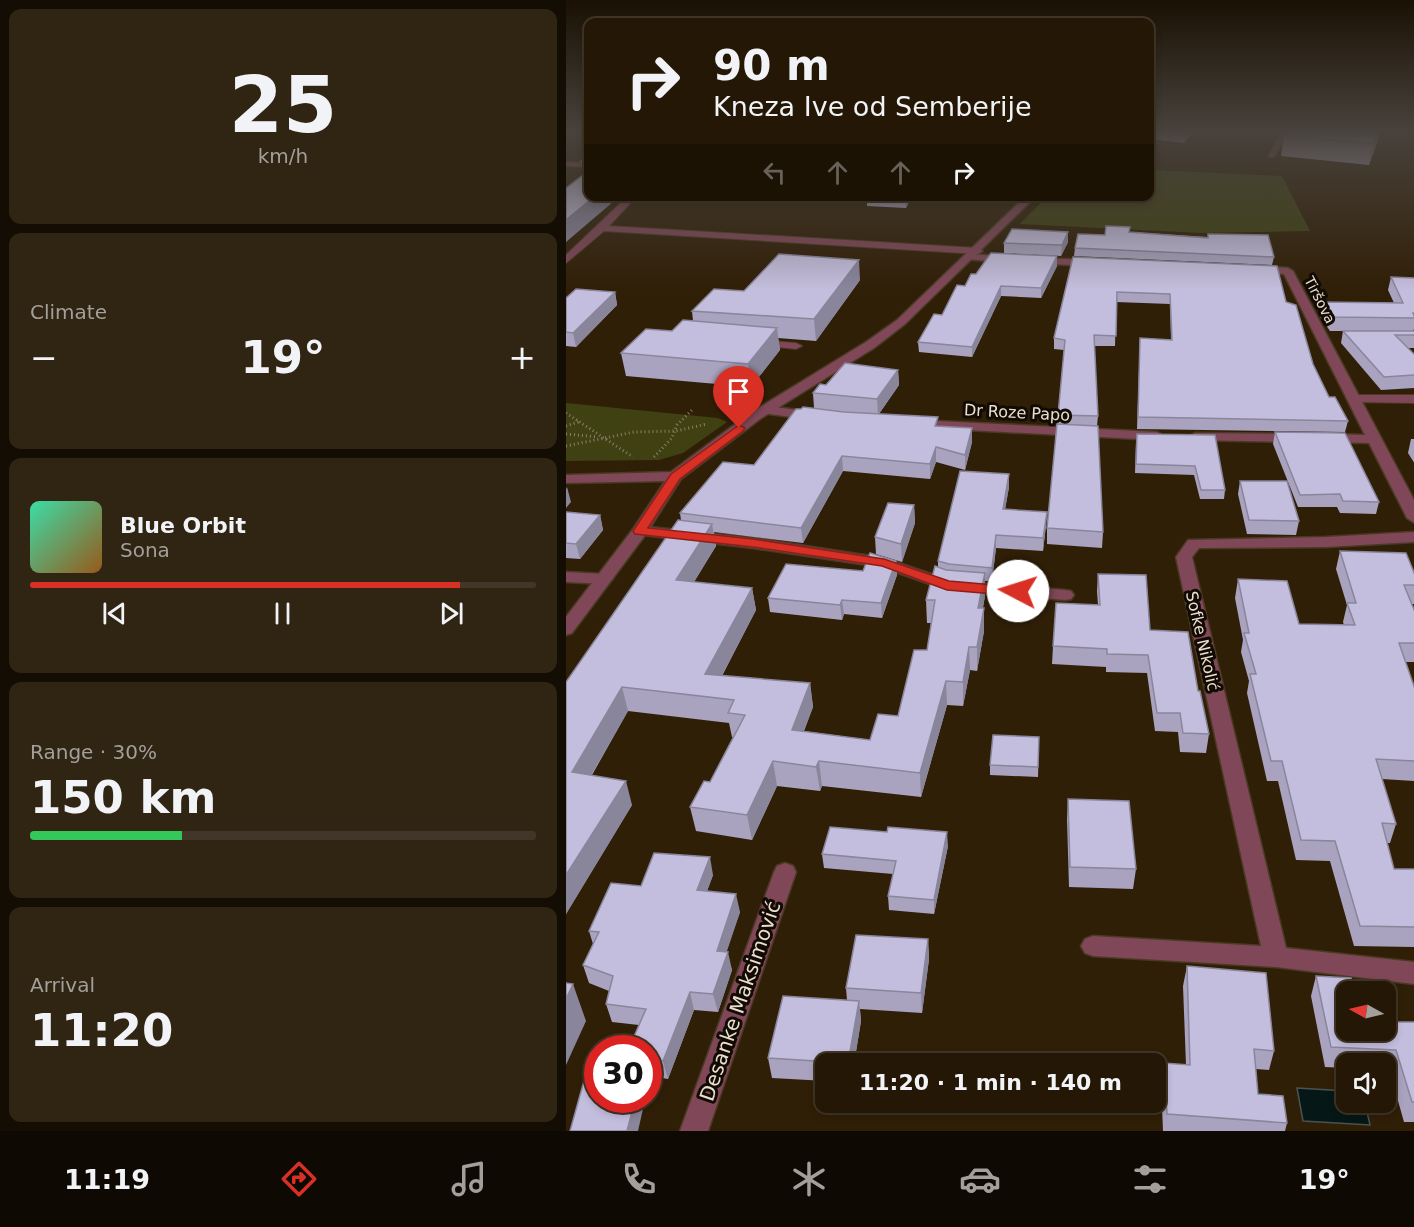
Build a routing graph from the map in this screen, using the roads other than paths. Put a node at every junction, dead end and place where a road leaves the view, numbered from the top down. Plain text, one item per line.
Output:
1 (628, 201) edge
2 (1027, 201) edge
3 (602, 228) junction
4 (974, 254) junction
5 (566, 260) edge
6 (1101, 263) edge
7 (1241, 269) edge
8 (750, 342) edge
9 (796, 346) dead end
10 (1354, 399) junction
11 (1415, 399) edge
12 (767, 410) junction
13 (826, 417) edge
14 (903, 423) edge
15 (1374, 439) junction
16 (675, 476) junction
17 (566, 479) edge
18 (1415, 518) edge
19 (640, 531) junction
20 (1415, 537) edge
21 (566, 577) edge
22 (605, 579) junction
23 (1065, 595) dead end
24 (566, 629) edge
25 (785, 872) dead end
26 (1093, 946) dead end
27 (1276, 957) junction
28 (1415, 973) edge
29 (694, 1131) edge

1 - 3 lane
2 - 4 street
3 - 4 lane
3 - 5 lane
4 - 6 street
4 - 12 street
7 - 10 street, Tiršova
8 - 9 lane
10 - 11 lane
10 - 15 street, Tiršova
12 - 13 street
12 - 16 street
14 - 15 street, Dr Roze Papo
15 - 18 street, Tiršova
16 - 17 street
16 - 19 street
19 - 22 street
19 - 23 street
20 - 27 street, Sofke Nikolić
21 - 22 street
22 - 24 street
25 - 29 street, Desanke Maksimović
26 - 27 street
27 - 28 street

